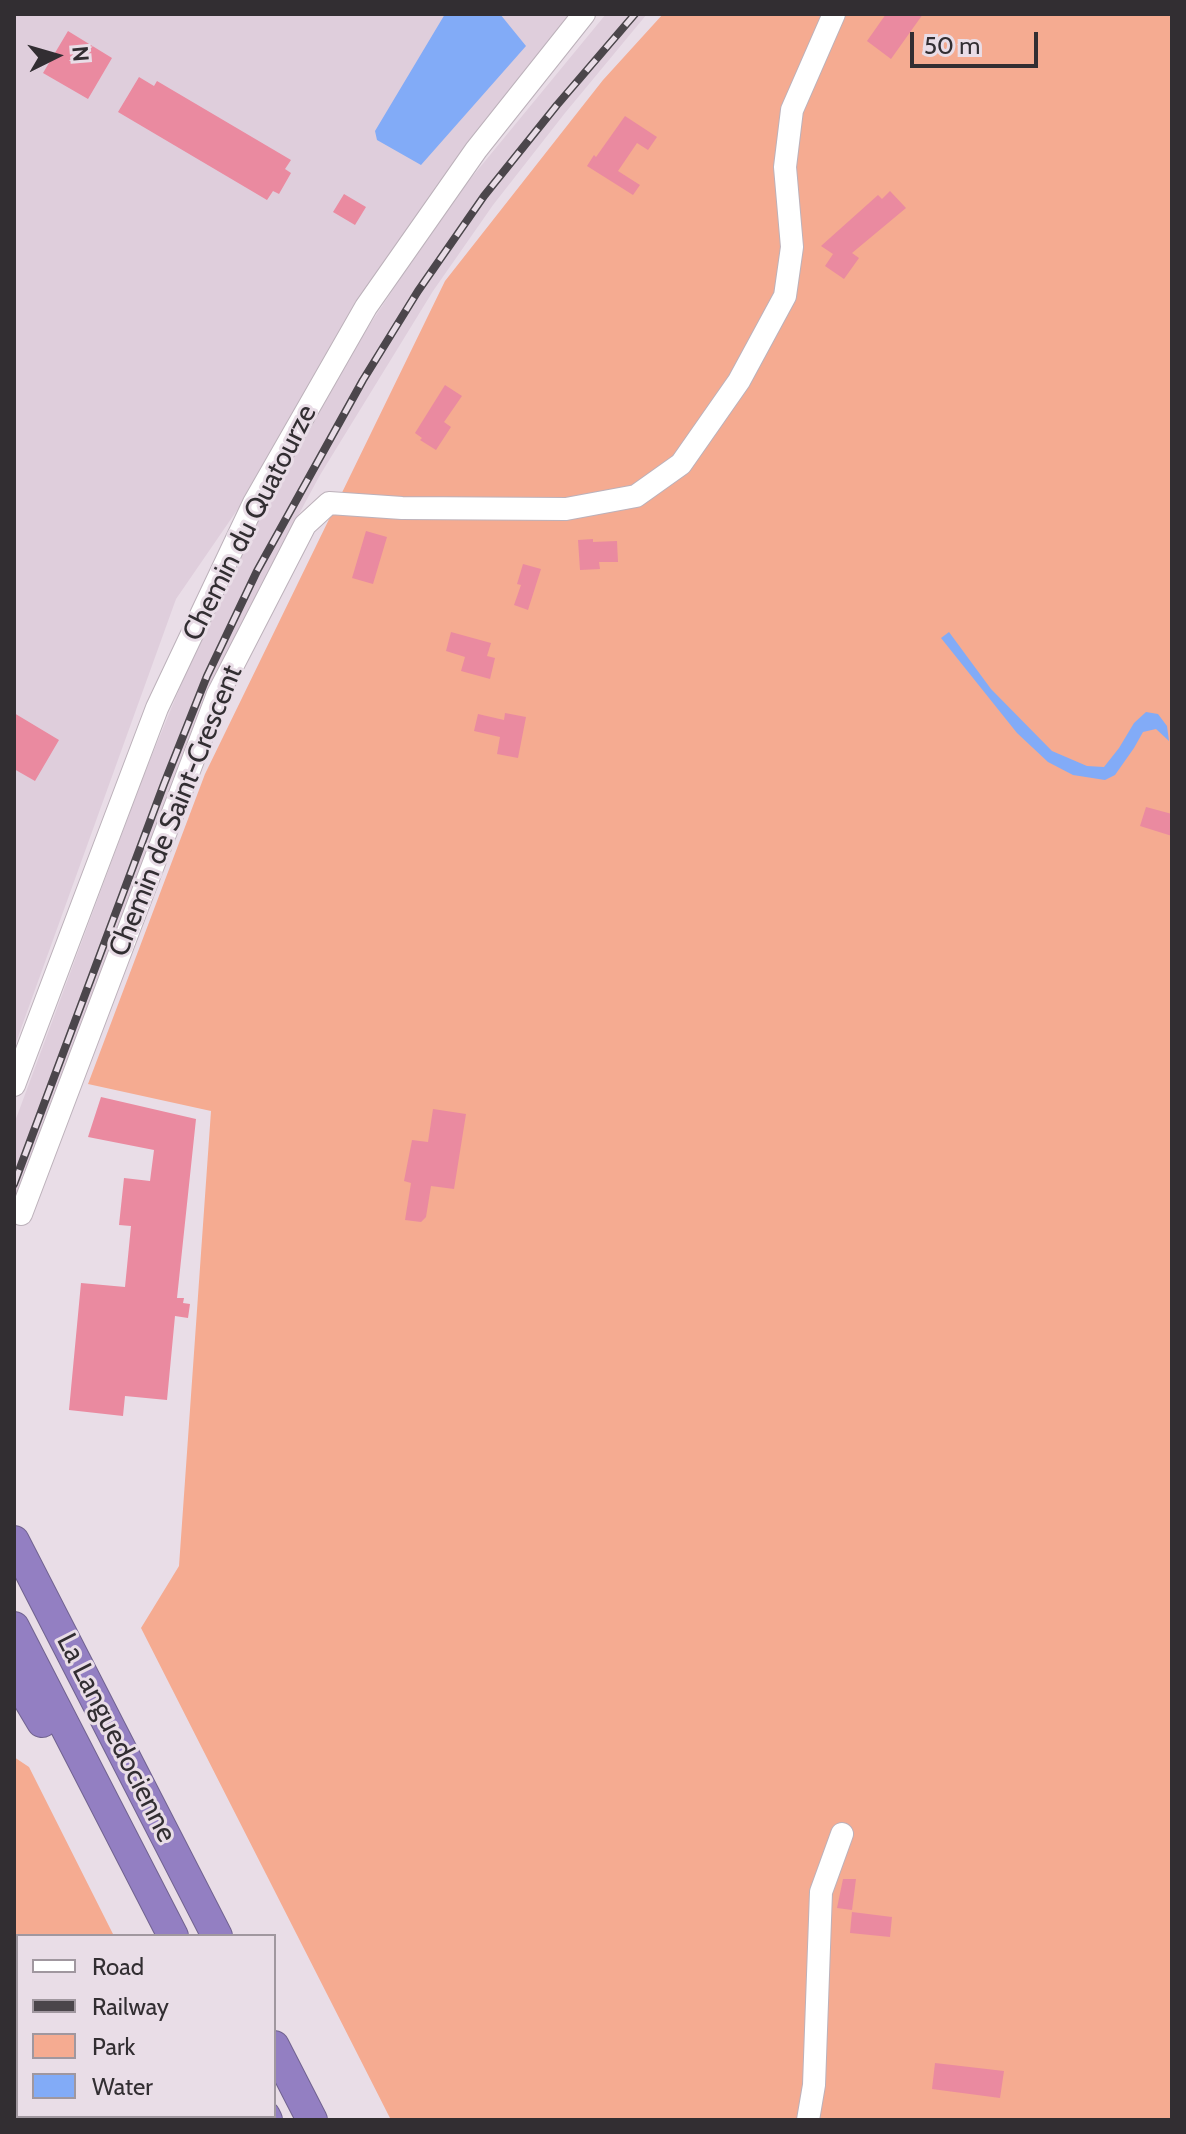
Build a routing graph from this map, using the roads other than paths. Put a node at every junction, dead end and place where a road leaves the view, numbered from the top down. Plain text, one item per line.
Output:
1 (584, 14) edge
2 (834, 14) edge
3 (14, 1085) edge
4 (21, 1214) dead end
5 (14, 1541) edge
6 (14, 1627) edge
7 (14, 1675) edge
8 (91, 1777) junction
9 (842, 1834) dead end
10 (172, 1934) edge
11 (216, 1934) edge
12 (276, 2050) edge
13 (312, 2120) edge
14 (808, 2120) edge

1 - 3 street, Chemin du Quatourze
2 - 4 street, Chemin de Saint-Crescent
5 - 11 highway, La Languedocienne
6 - 8 highway, La Languedocienne
7 - 8 highway
8 - 10 highway, La Languedocienne
9 - 14 street
12 - 13 highway

